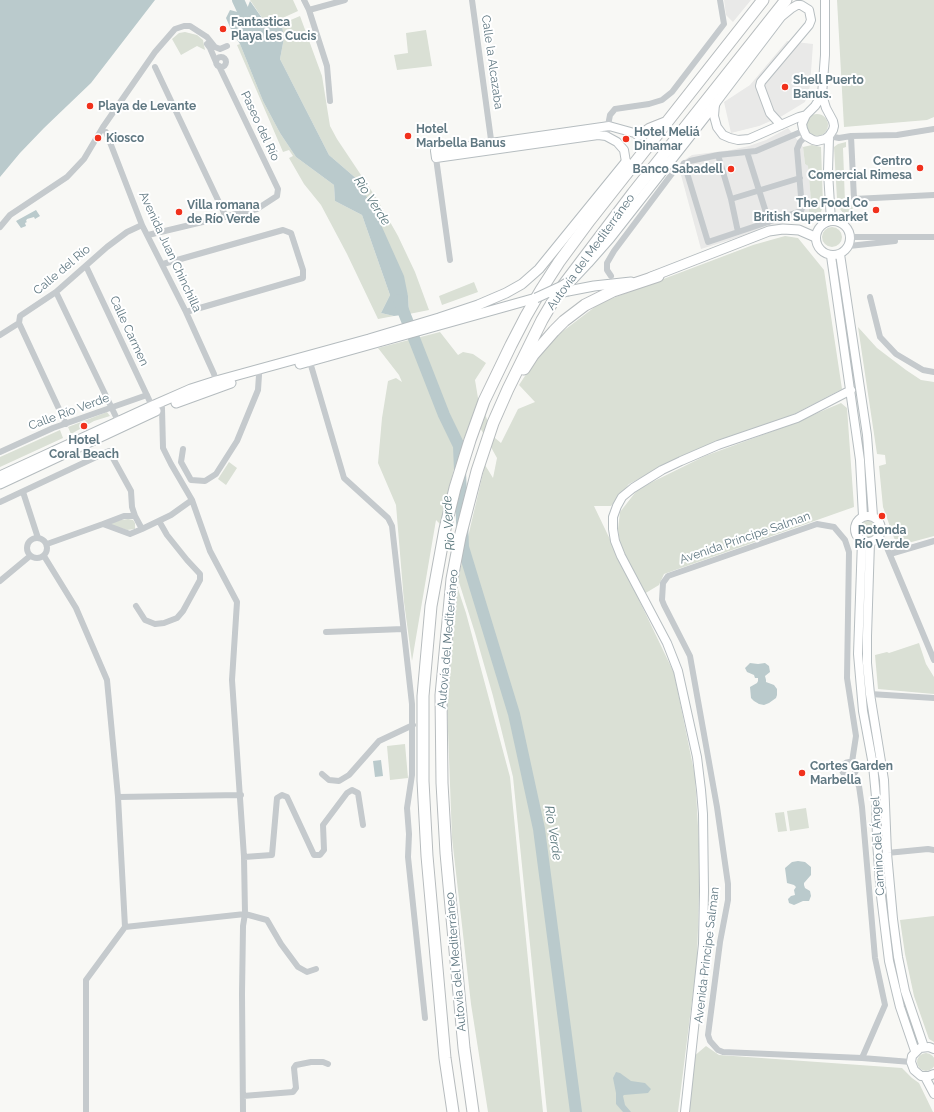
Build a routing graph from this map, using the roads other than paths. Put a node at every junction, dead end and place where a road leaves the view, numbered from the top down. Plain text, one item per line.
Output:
1 (304, 0) edge
2 (345, 0) edge
3 (472, 0) edge
4 (720, 0) edge
5 (763, 0) edge
6 (786, 0) edge
7 (793, 0) edge
8 (824, 0) edge
9 (309, 10) junction
10 (782, 17) junction
11 (207, 40) junction
12 (227, 46) dead end
13 (155, 68) dead end
14 (822, 95) junction
15 (330, 101) dead end
16 (715, 104) junction
17 (808, 113) junction
18 (829, 113) junction
19 (666, 123) junction
20 (781, 125) junction
21 (608, 126) junction
22 (934, 129) edge
23 (106, 132) dead end
24 (805, 133) junction
25 (580, 134) junction
26 (638, 134) joint
27 (606, 136) junction
28 (830, 136) junction
29 (847, 136) junction
30 (817, 141) junction
31 (492, 146) junction
32 (747, 152) junction
33 (436, 154) joint
34 (718, 155) junction
35 (828, 158) junction
36 (684, 163) junction
37 (626, 170) junction
38 (800, 178) junction
39 (607, 186) joint
40 (759, 190) junction
41 (934, 195) edge
42 (731, 199) junction
43 (226, 217) junction
44 (831, 221) junction
45 (769, 222) junction
46 (142, 225) junction
47 (0, 227) edge
48 (738, 232) junction
49 (148, 235) junction
50 (815, 237) junction
51 (850, 237) junction
52 (934, 237) edge
53 (919, 238) junction
54 (849, 246) junction
55 (840, 254) junction
56 (831, 256) junction
57 (450, 260) dead end
58 (163, 264) junction
59 (86, 266) junction
60 (573, 276) junction
61 (611, 276) dead end
62 (658, 276) junction
63 (56, 292) junction
64 (870, 297) dead end
65 (536, 298) junction
66 (186, 312) junction
67 (440, 321) junction
68 (19, 323) junction
69 (0, 335) edge
70 (370, 342) junction
71 (310, 362) junction
72 (934, 372) edge
73 (259, 375) junction
74 (216, 381) junction
75 (508, 389) junction
76 (851, 390) junction
77 (147, 395) junction
78 (152, 406) junction
79 (112, 408) junction
80 (162, 408) junction
81 (118, 421) junction
82 (66, 424) junction
83 (183, 449) dead end
84 (0, 452) edge
85 (0, 476) edge
86 (0, 484) edge
87 (23, 492) junction
88 (192, 500) junction
89 (0, 502) edge
90 (135, 516) junction
91 (863, 516) junction
92 (873, 516) junction
93 (159, 521) junction
94 (103, 524) junction
95 (142, 529) junction
96 (879, 535) junction
97 (38, 538) junction
98 (866, 541) junction
99 (934, 541) edge
100 (47, 544) junction
101 (890, 554) junction
102 (30, 556) junction
103 (44, 556) junction
104 (0, 580) edge
105 (664, 605) joint
106 (136, 606) dead end
107 (403, 629) junction
108 (326, 632) dead end
109 (934, 660) edge
110 (870, 694) junction
111 (934, 698) edge
112 (413, 725) junction
113 (854, 765) junction
114 (872, 765) junction
115 (322, 774) dead end
116 (853, 775) junction
117 (241, 795) junction
118 (118, 798) junction
119 (363, 825) dead end
120 (934, 850) edge
121 (887, 853) junction
122 (244, 857) junction
123 (245, 914) junction
124 (125, 927) junction
125 (316, 969) dead end
126 (425, 1018) dead end
127 (924, 1047) junction
128 (934, 1050) edge
129 (915, 1052) junction
130 (862, 1058) junction
131 (911, 1062) junction
132 (328, 1064) dead end
133 (934, 1074) edge
134 (925, 1077) junction
135 (934, 1094) edge
136 (243, 1096) junction
137 (86, 1112) edge
138 (243, 1112) edge
139 (453, 1112) edge
140 (473, 1112) edge
141 (685, 1112) edge

1 - 9 street
2 - 9 street
3 - 31 street, Calle la Alcazaba
4 - 21 street
5 - 19 highway, Autovía del Mediterráneo
6 - 60 highway, Autovía del Mediterráneo
7 - 10 highway
8 - 14 street
9 - 15 street
10 - 16 street
10 - 20 street
11 - 12 street
11 - 43 street, Paseo del Río
11 - 47 street
13 - 43 street
14 - 17 street
14 - 18 street
16 - 20 street
16 - 60 main road
17 - 18 street
17 - 20 street
17 - 24 street
18 - 28 street
19 - 26 highway
19 - 37 highway, Autovía del Mediterráneo
21 - 25 street
21 - 26 street
21 - 27 street
22 - 29 street
23 - 46 street, Avenida Juan Chinchilla
24 - 30 street
24 - 32 street
24 - 38 street
25 - 27 street
25 - 31 street
27 - 37 street
28 - 29 street
28 - 30 street
28 - 35 street
29 - 41 street
30 - 35 street
31 - 33 street
32 - 34 street
32 - 40 street
33 - 57 street
34 - 36 street
34 - 42 street
35 - 44 street
36 - 48 street
36 - 61 street
37 - 39 highway
37 - 139 highway, Autovía del Mediterráneo
38 - 40 street
38 - 45 street
39 - 67 main road
40 - 42 street
40 - 45 street
42 - 48 street
43 - 49 street
44 - 50 street
44 - 51 street
45 - 48 street
46 - 49 street, Avenida Juan Chinchilla
46 - 59 street, Calle del Río
49 - 58 street, Avenida Juan Chinchilla
50 - 56 street
50 - 62 main road
51 - 53 street
51 - 54 street
52 - 53 street
53 - 54 street
54 - 55 street
55 - 56 street
55 - 92 street
56 - 76 street
58 - 66 street, Avenida Juan Chinchilla
58 - 66 street
59 - 63 street, Calle del Río
59 - 77 street, Calle Carmen
60 - 65 main road, bridge
60 - 75 highway, Autovía del Mediterráneo
62 - 65 main road, bridge
62 - 75 highway
63 - 68 street, Calle del Río
63 - 79 street
64 - 72 street
65 - 67 main road
66 - 74 street, Avenida Juan Chinchilla
67 - 70 main road
68 - 69 street, Calle del Río
68 - 82 street
70 - 71 main road
70 - 74 main road
71 - 73 main road
71 - 107 street
73 - 80 main road
73 - 83 street
74 - 78 main road
75 - 140 highway, Autovía del Mediterráneo
76 - 91 street
76 - 141 street
77 - 78 street, Calle Carmen
77 - 79 street, Calle Río Verde
78 - 81 main road
79 - 81 street
79 - 82 street, Calle Río Verde
80 - 86 main road
80 - 88 street
81 - 85 main road
82 - 84 street, Calle Río Verde
87 - 89 street
87 - 90 street
87 - 97 street
88 - 93 street
88 - 117 street
90 - 94 street
90 - 95 street
91 - 92 street
91 - 98 street
92 - 96 street
93 - 95 street
93 - 106 street
94 - 95 street
94 - 100 street
96 - 98 street
96 - 101 street
97 - 100 street
97 - 102 street
98 - 110 street, Camino del Ángel
98 - 114 street, Camino del Ángel
99 - 101 street
100 - 103 street
101 - 109 street
102 - 103 street
102 - 104 street
103 - 118 street
105 - 113 street, Avenida Príncipe Salman
105 - 130 street, Avenida Principe Salman
107 - 108 street
107 - 112 street
110 - 111 street
110 - 121 street, Camino del Ángel
112 - 115 street
112 - 126 street
113 - 114 street
113 - 116 street
113 - 116 street
114 - 129 street, Camino del Ángel
116 - 130 street
117 - 118 street
117 - 122 street
118 - 124 street
119 - 122 street
120 - 121 street
121 - 127 street, Camino del Ángel
122 - 123 street
123 - 124 street
123 - 125 street
123 - 136 street
124 - 137 street
127 - 128 street
127 - 129 street
129 - 131 street
130 - 131 street, Avenida Principe Salman
131 - 134 street
132 - 136 street
133 - 134 street
134 - 135 street
136 - 138 street

